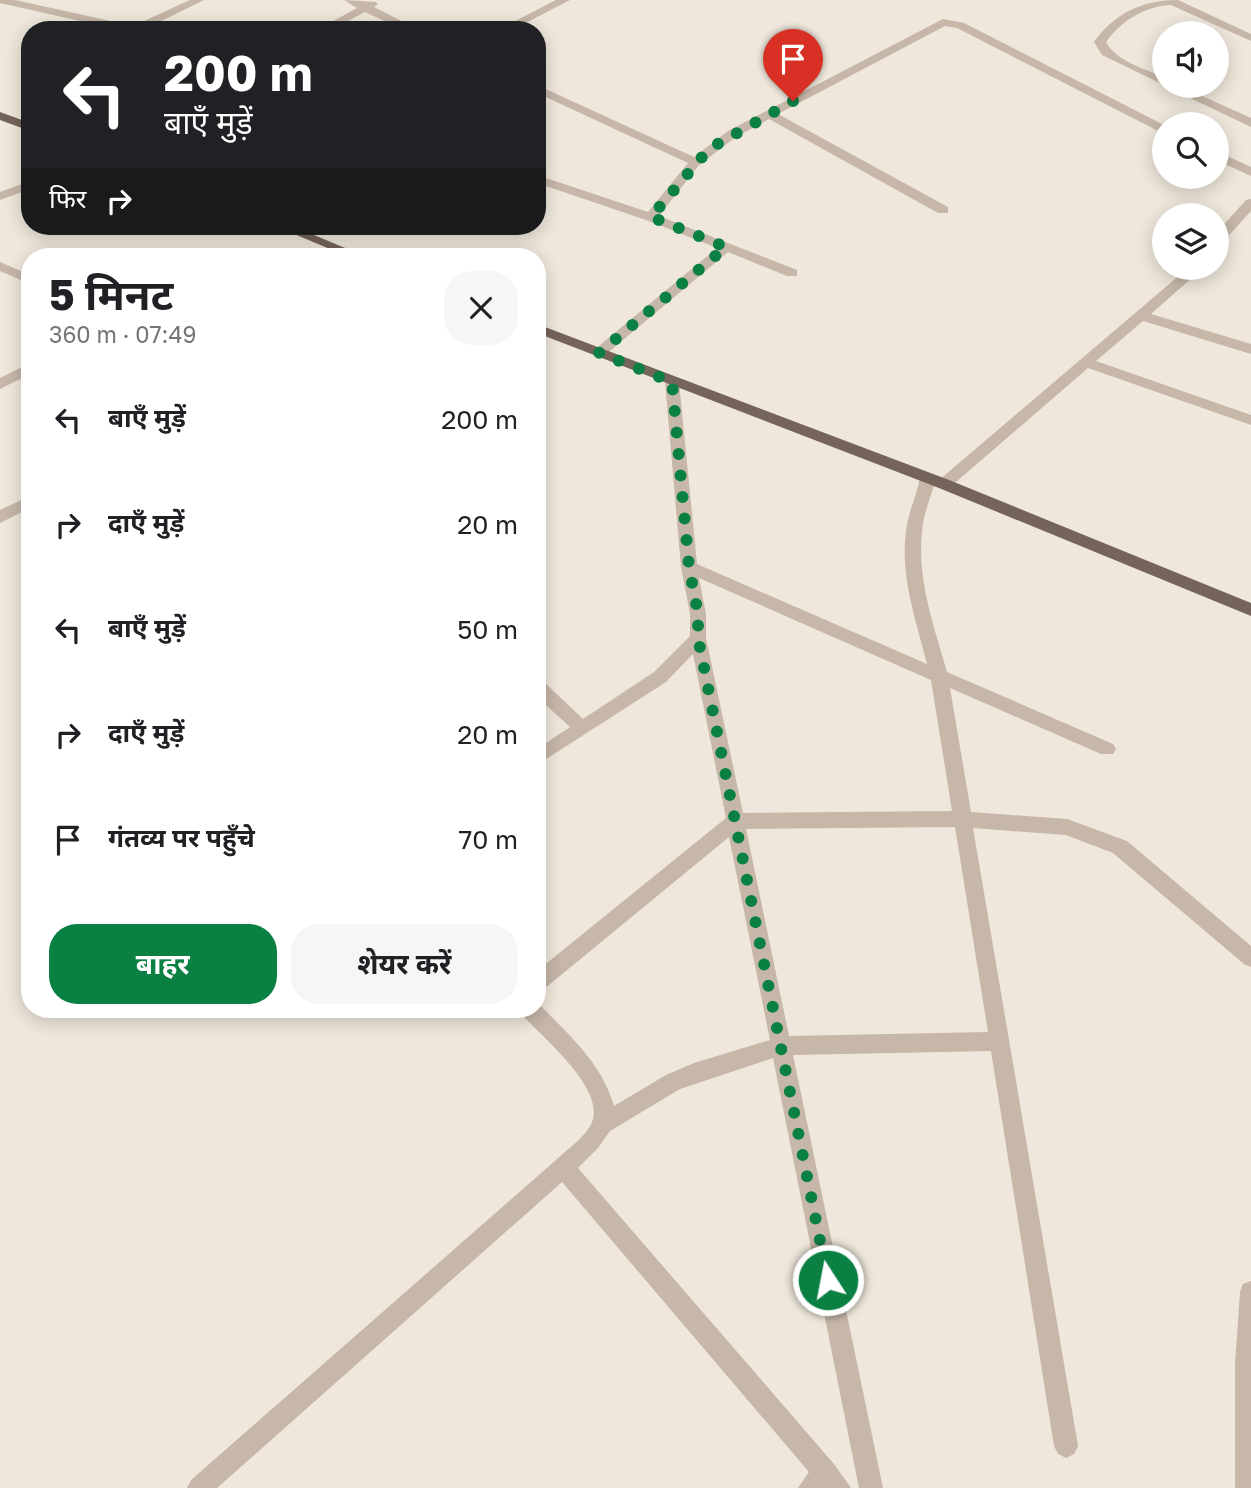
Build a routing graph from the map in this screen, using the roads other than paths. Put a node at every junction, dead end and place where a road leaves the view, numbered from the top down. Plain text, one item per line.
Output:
1 (198, 0) edge
2 (349, 0) edge
3 (380, 0) edge
4 (565, 0) edge
5 (9, 1) edge
6 (366, 7) junction
7 (100, 21) edge
8 (153, 21) edge
9 (339, 21) edge
10 (395, 21) edge
11 (522, 21) edge
12 (1214, 21) edge
13 (1229, 28) edge
14 (1251, 38) edge
15 (1152, 76) edge
16 (546, 92) edge
17 (1197, 98) edge
18 (769, 114) junction
19 (0, 116) edge
20 (1251, 123) edge
21 (21, 124) edge
22 (1152, 124) edge
23 (1229, 161) edge
24 (695, 162) junction
25 (1251, 172) edge
26 (546, 182) edge
27 (21, 188) edge
28 (0, 196) edge
29 (1251, 203) edge
30 (943, 210) dead end
31 (651, 217) junction
32 (1229, 228) edge
33 (304, 235) edge
34 (726, 247) junction
35 (337, 248) edge
36 (3, 272) edge
37 (792, 273) dead end
38 (21, 277) edge
39 (1182, 280) edge
40 (1142, 316) junction
41 (546, 332) edge
42 (1251, 349) edge
43 (599, 353) junction
44 (1085, 362) junction
45 (21, 373) edge
46 (672, 382) junction
47 (0, 384) edge
48 (1251, 420) edge
49 (936, 481) junction
50 (21, 506) edge
51 (0, 517) edge
52 (689, 567) junction
53 (1251, 610) edge
54 (698, 638) junction
55 (939, 676) junction
56 (546, 694) edge
57 (582, 728) junction
58 (1107, 748) dead end
59 (546, 752) edge
60 (963, 819) junction
61 (735, 821) junction
62 (1251, 958) edge
63 (546, 976) edge
64 (538, 1018) edge
65 (999, 1041) junction
66 (781, 1046) junction
67 (603, 1124) junction
68 (563, 1167) junction
69 (1251, 1292) edge
70 (1066, 1446) dead end
71 (825, 1483) edge
72 (199, 1488) edge
73 (871, 1488) edge
74 (1247, 1488) edge

1 - 8 street
2 - 6 street
3 - 6 street
4 - 11 street
5 - 7 street
6 - 9 street
6 - 10 street
12 - 15 street
13 - 14 street
16 - 24 street
17 - 20 street
18 - 22 street
18 - 24 street
18 - 30 street
19 - 21 main road
23 - 25 street
24 - 31 street
26 - 31 street
27 - 28 street
29 - 32 street
31 - 34 street
33 - 35 main road
34 - 37 street
34 - 43 street
36 - 38 street
39 - 40 street
40 - 42 street
40 - 44 street
41 - 43 main road
43 - 46 main road
44 - 48 street
44 - 49 street
45 - 47 street
46 - 49 main road
46 - 52 street
49 - 53 main road
49 - 55 street
50 - 51 street
52 - 54 street
52 - 55 street
54 - 57 street
54 - 61 street
55 - 58 street
55 - 60 street
56 - 57 street
57 - 59 street
60 - 61 street
60 - 62 street
60 - 65 street
61 - 63 street
61 - 66 street
64 - 67 street
65 - 66 street
65 - 70 street
66 - 67 street
66 - 73 street
67 - 68 street
68 - 71 street
68 - 72 street
69 - 74 street

